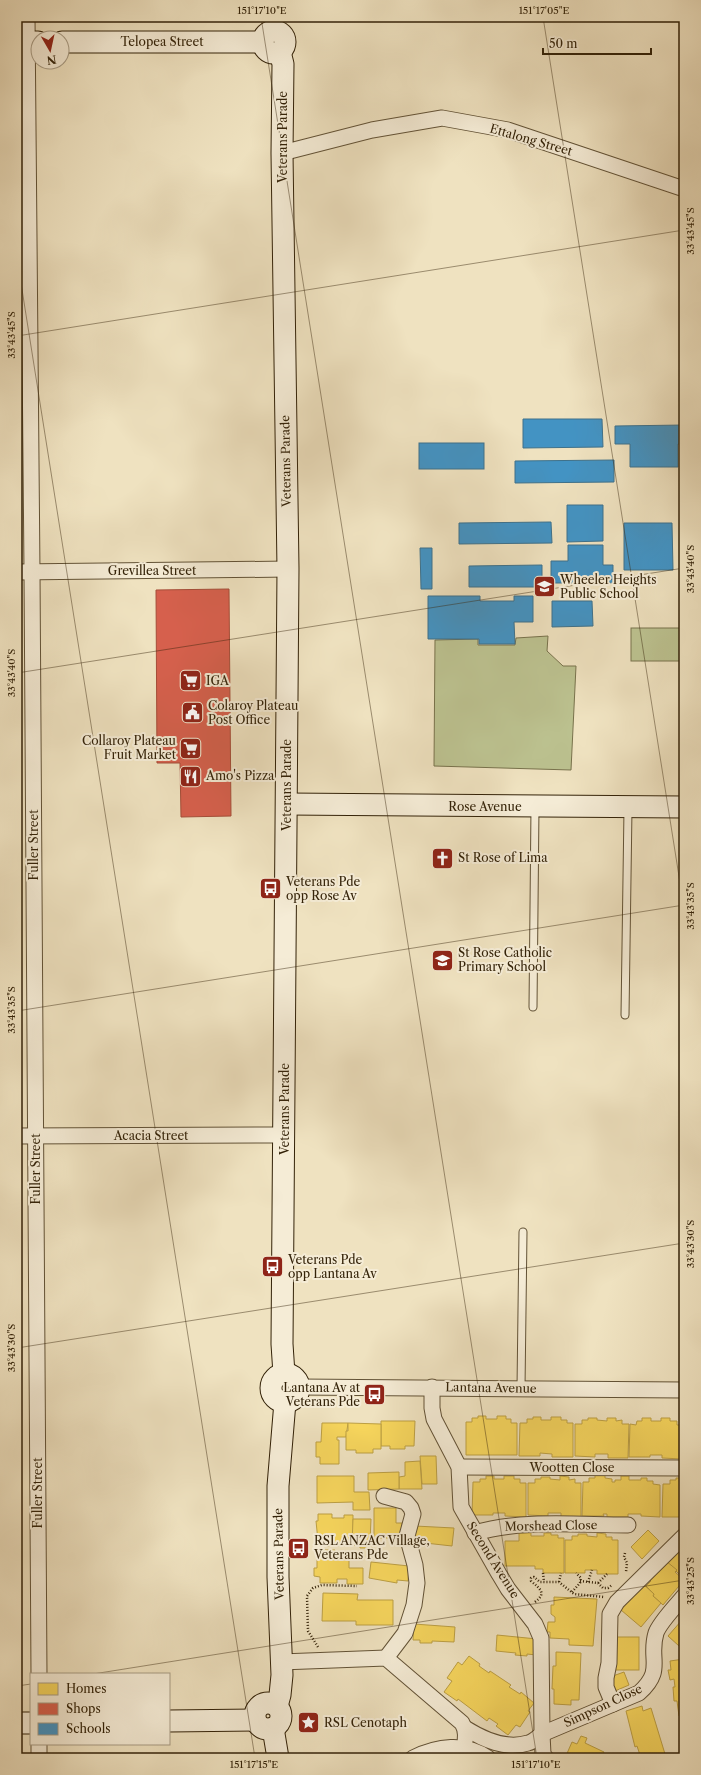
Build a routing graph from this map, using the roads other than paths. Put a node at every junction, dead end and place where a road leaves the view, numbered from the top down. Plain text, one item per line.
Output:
1 (27, 17) edge
2 (276, 36) edge
3 (27, 42) edge
4 (70, 42) edge
5 (282, 153) junction
6 (684, 189) edge
7 (288, 569) junction
8 (17, 572) edge
9 (32, 572) junction
10 (287, 804) junction
11 (535, 807) junction
12 (628, 807) junction
13 (684, 807) edge
14 (533, 1007) dead end
15 (625, 1015) dead end
16 (285, 1135) junction
17 (17, 1136) edge
18 (36, 1136) junction
19 (523, 1232) dead end
20 (432, 1387) junction
21 (289, 1388) junction
22 (521, 1388) junction
23 (684, 1390) edge
24 (459, 1467) junction
25 (684, 1468) edge
26 (384, 1496) dead end
27 (628, 1525) dead end
28 (475, 1533) junction
29 (684, 1536) edge
30 (684, 1596) edge
31 (386, 1658) junction
32 (281, 1662) junction
33 (39, 1673) edge
34 (613, 1704) junction
35 (170, 1722) edge
36 (17, 1723) edge
37 (30, 1723) edge
38 (264, 1724) junction
39 (465, 1728) junction
40 (542, 1734) junction
41 (39, 1745) edge
42 (510, 1745) junction
43 (464, 1747) junction
44 (39, 1758) edge
45 (278, 1758) edge
46 (412, 1758) edge
47 (489, 1758) edge
48 (546, 1758) edge

1 - 3 street, Fuller Street
2 - 4 street, Telopea Street
2 - 5 street, Veterans Parade
3 - 9 street, Fuller Street
5 - 6 street, Ettalong Street
5 - 7 street, Veterans Parade
7 - 9 street, Grevillea Street
7 - 10 street, Veterans Parade
8 - 9 street, Grevillea Street
9 - 18 street, Fuller Street
10 - 11 street, Rose Avenue
10 - 16 street, Veterans Parade
11 - 12 street, Rose Avenue
11 - 14 lane
12 - 13 street, Rose Avenue
12 - 15 lane
16 - 18 street, Acacia Street
16 - 21 street, Veterans Parade
17 - 18 street, Acacia Street
18 - 33 street, Fuller Street
19 - 22 lane
20 - 21 street, Lantana Avenue
20 - 22 street, Lantana Avenue
20 - 24 street, Second Avenue
21 - 32 street, Veterans Parade
22 - 23 street, Lantana Avenue
24 - 25 street, Wootten Close
24 - 28 street, Second Avenue
26 - 31 street
27 - 28 street, Morshead Close
28 - 40 street, Second Avenue
29 - 34 street
30 - 34 street, Simpson Close
31 - 32 street
31 - 39 street, Simpson Close
32 - 38 street, Veterans Parade
34 - 40 street, Simpson Close
35 - 38 street
36 - 37 street
38 - 45 street
39 - 42 street, Simpson Close
39 - 43 street
40 - 42 street, Simpson Close
40 - 48 street, Second Avenue
41 - 44 street
42 - 47 street
43 - 46 street
43 - 47 street

